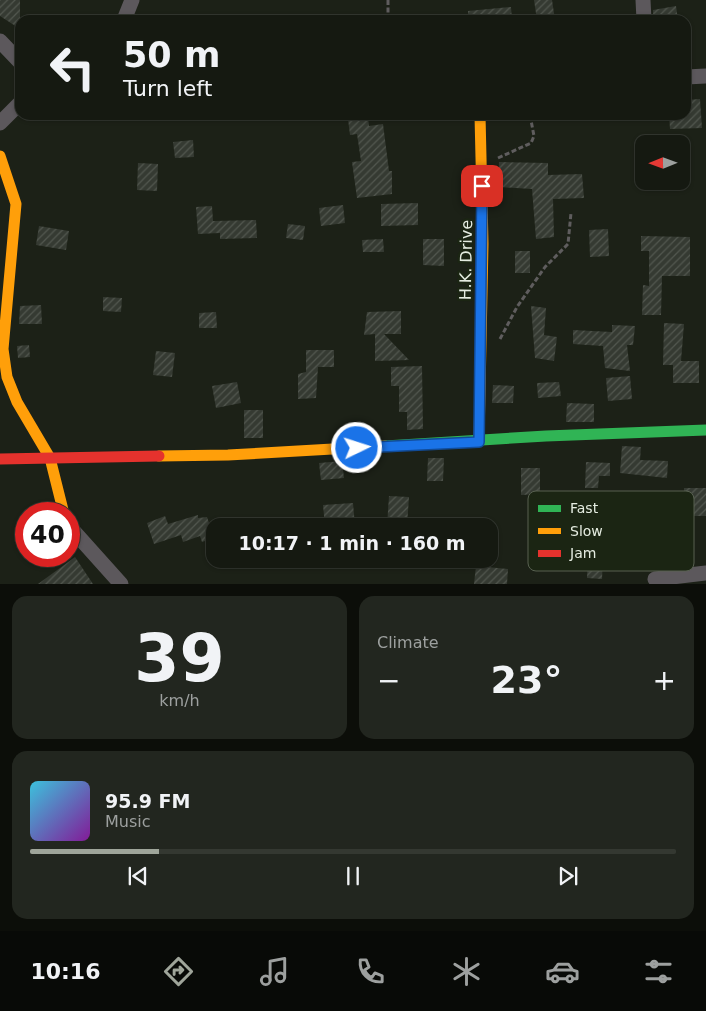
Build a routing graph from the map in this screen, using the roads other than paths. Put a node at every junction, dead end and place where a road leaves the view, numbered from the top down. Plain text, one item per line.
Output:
1 (132, 0) edge
2 (643, 0) edge
3 (126, 15) edge
4 (644, 15) edge
5 (0, 41) edge
6 (15, 57) edge
7 (706, 76) edge
8 (691, 77) edge
9 (15, 109) edge
10 (480, 120) edge
11 (0, 123) edge
12 (0, 156) edge
13 (706, 430) edge
14 (479, 442) junction
15 (50, 458) junction
16 (0, 459) edge
17 (61, 502) edge
18 (80, 538) edge
19 (706, 573) edge
20 (655, 579) dead end
21 (121, 584) edge

1 - 3 street
2 - 4 street
5 - 6 street
7 - 8 street
9 - 11 street
10 - 14 street, H.K. Drive
12 - 15 street
13 - 14 street
14 - 15 street
15 - 16 street
15 - 17 street
18 - 21 street
19 - 20 street

